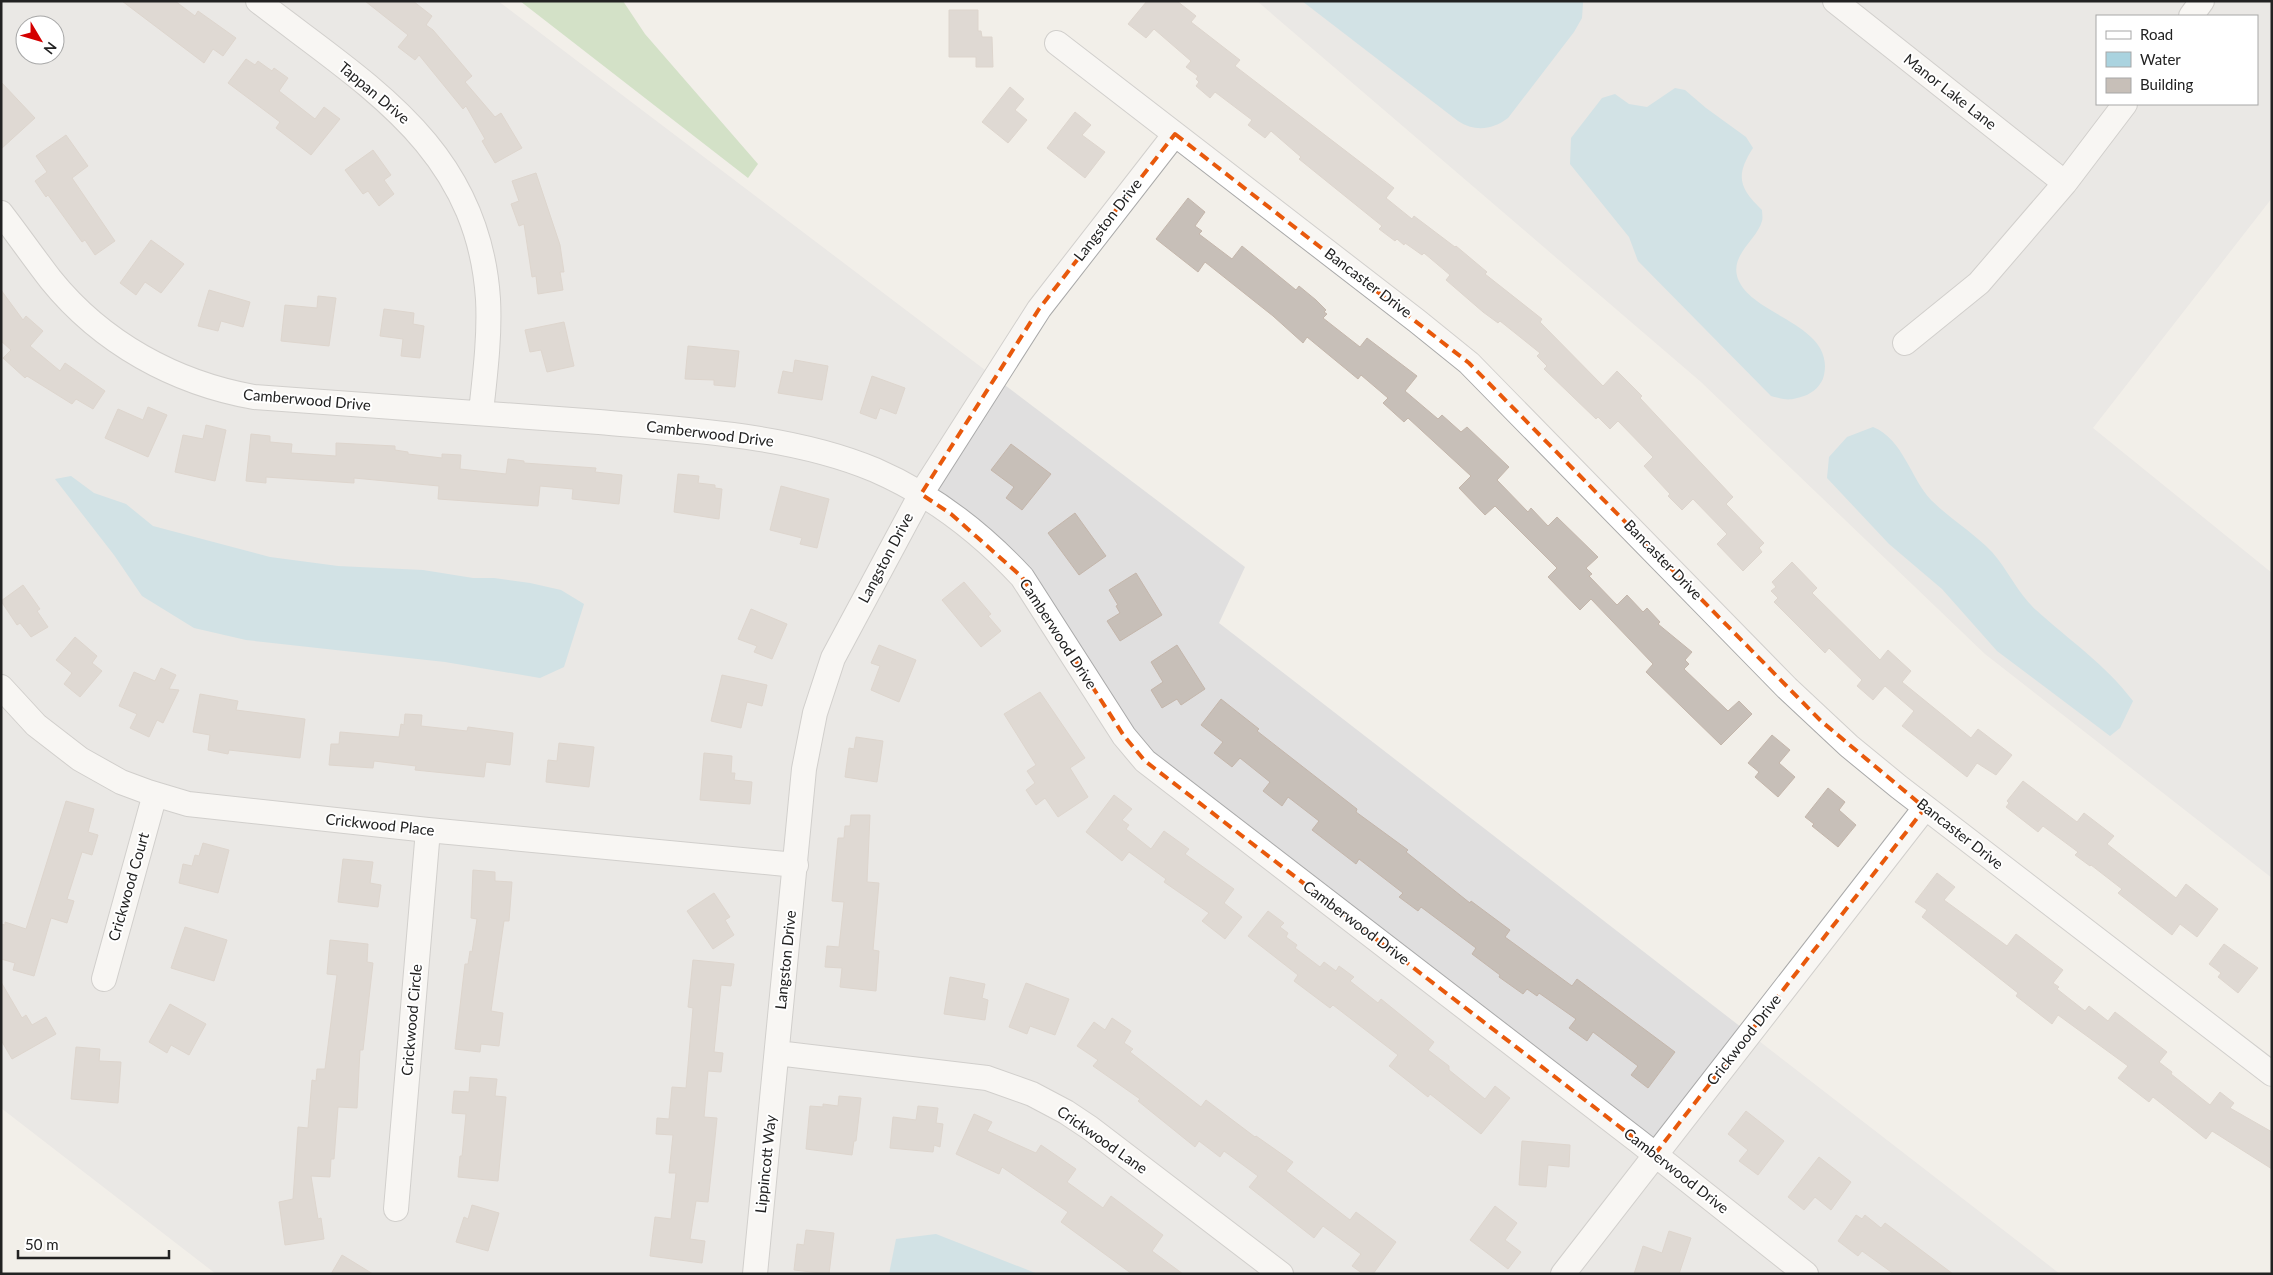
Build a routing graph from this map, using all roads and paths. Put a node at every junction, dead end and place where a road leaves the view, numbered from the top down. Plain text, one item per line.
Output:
1 (258, 1) edge
2 (1835, 1) edge
3 (2202, 1) edge
4 (2192, 15) edge
5 (1057, 43) dead end
6 (2124, 105) edge
7 (1175, 134) junction
8 (2065, 183) junction
9 (1, 213) edge
10 (1905, 343) dead end
11 (482, 412) junction
12 (921, 494) junction
13 (1, 687) edge
14 (155, 794) junction
15 (1925, 808) junction
16 (428, 830) junction
17 (796, 865) junction
18 (104, 979) dead end
19 (777, 1054) junction
20 (2272, 1074) edge
21 (1655, 1154) junction
22 (396, 1209) dead end
23 (755, 1274) edge
24 (1281, 1274) edge
25 (1563, 1274) edge
26 (1806, 1274) edge

1 - 11 street, Tappan Drive
2 - 8 street, Manor Lake Lane
3 - 4 street
5 - 7 street, Bancaster Drive
6 - 8 street
7 - 12 street, Langston Drive
7 - 15 street, Bancaster Drive
8 - 10 street
9 - 11 street, Camberwood Drive
11 - 12 street, Camberwood Drive
12 - 17 street, Langston Drive
12 - 21 street, Camberwood Drive
13 - 14 street, Crickwood Place
14 - 16 street, Crickwood Place
14 - 18 street, Crickwood Court
15 - 20 street, Bancaster Drive
15 - 21 street, Crickwood Drive
16 - 17 street, Crickwood Place
16 - 22 street, Crickwood Circle
17 - 19 street, Langston Drive
19 - 23 street, Lippincott Way
19 - 24 street, Crickwood Lane
21 - 25 street, Crickwood Drive
21 - 26 street, Camberwood Drive

